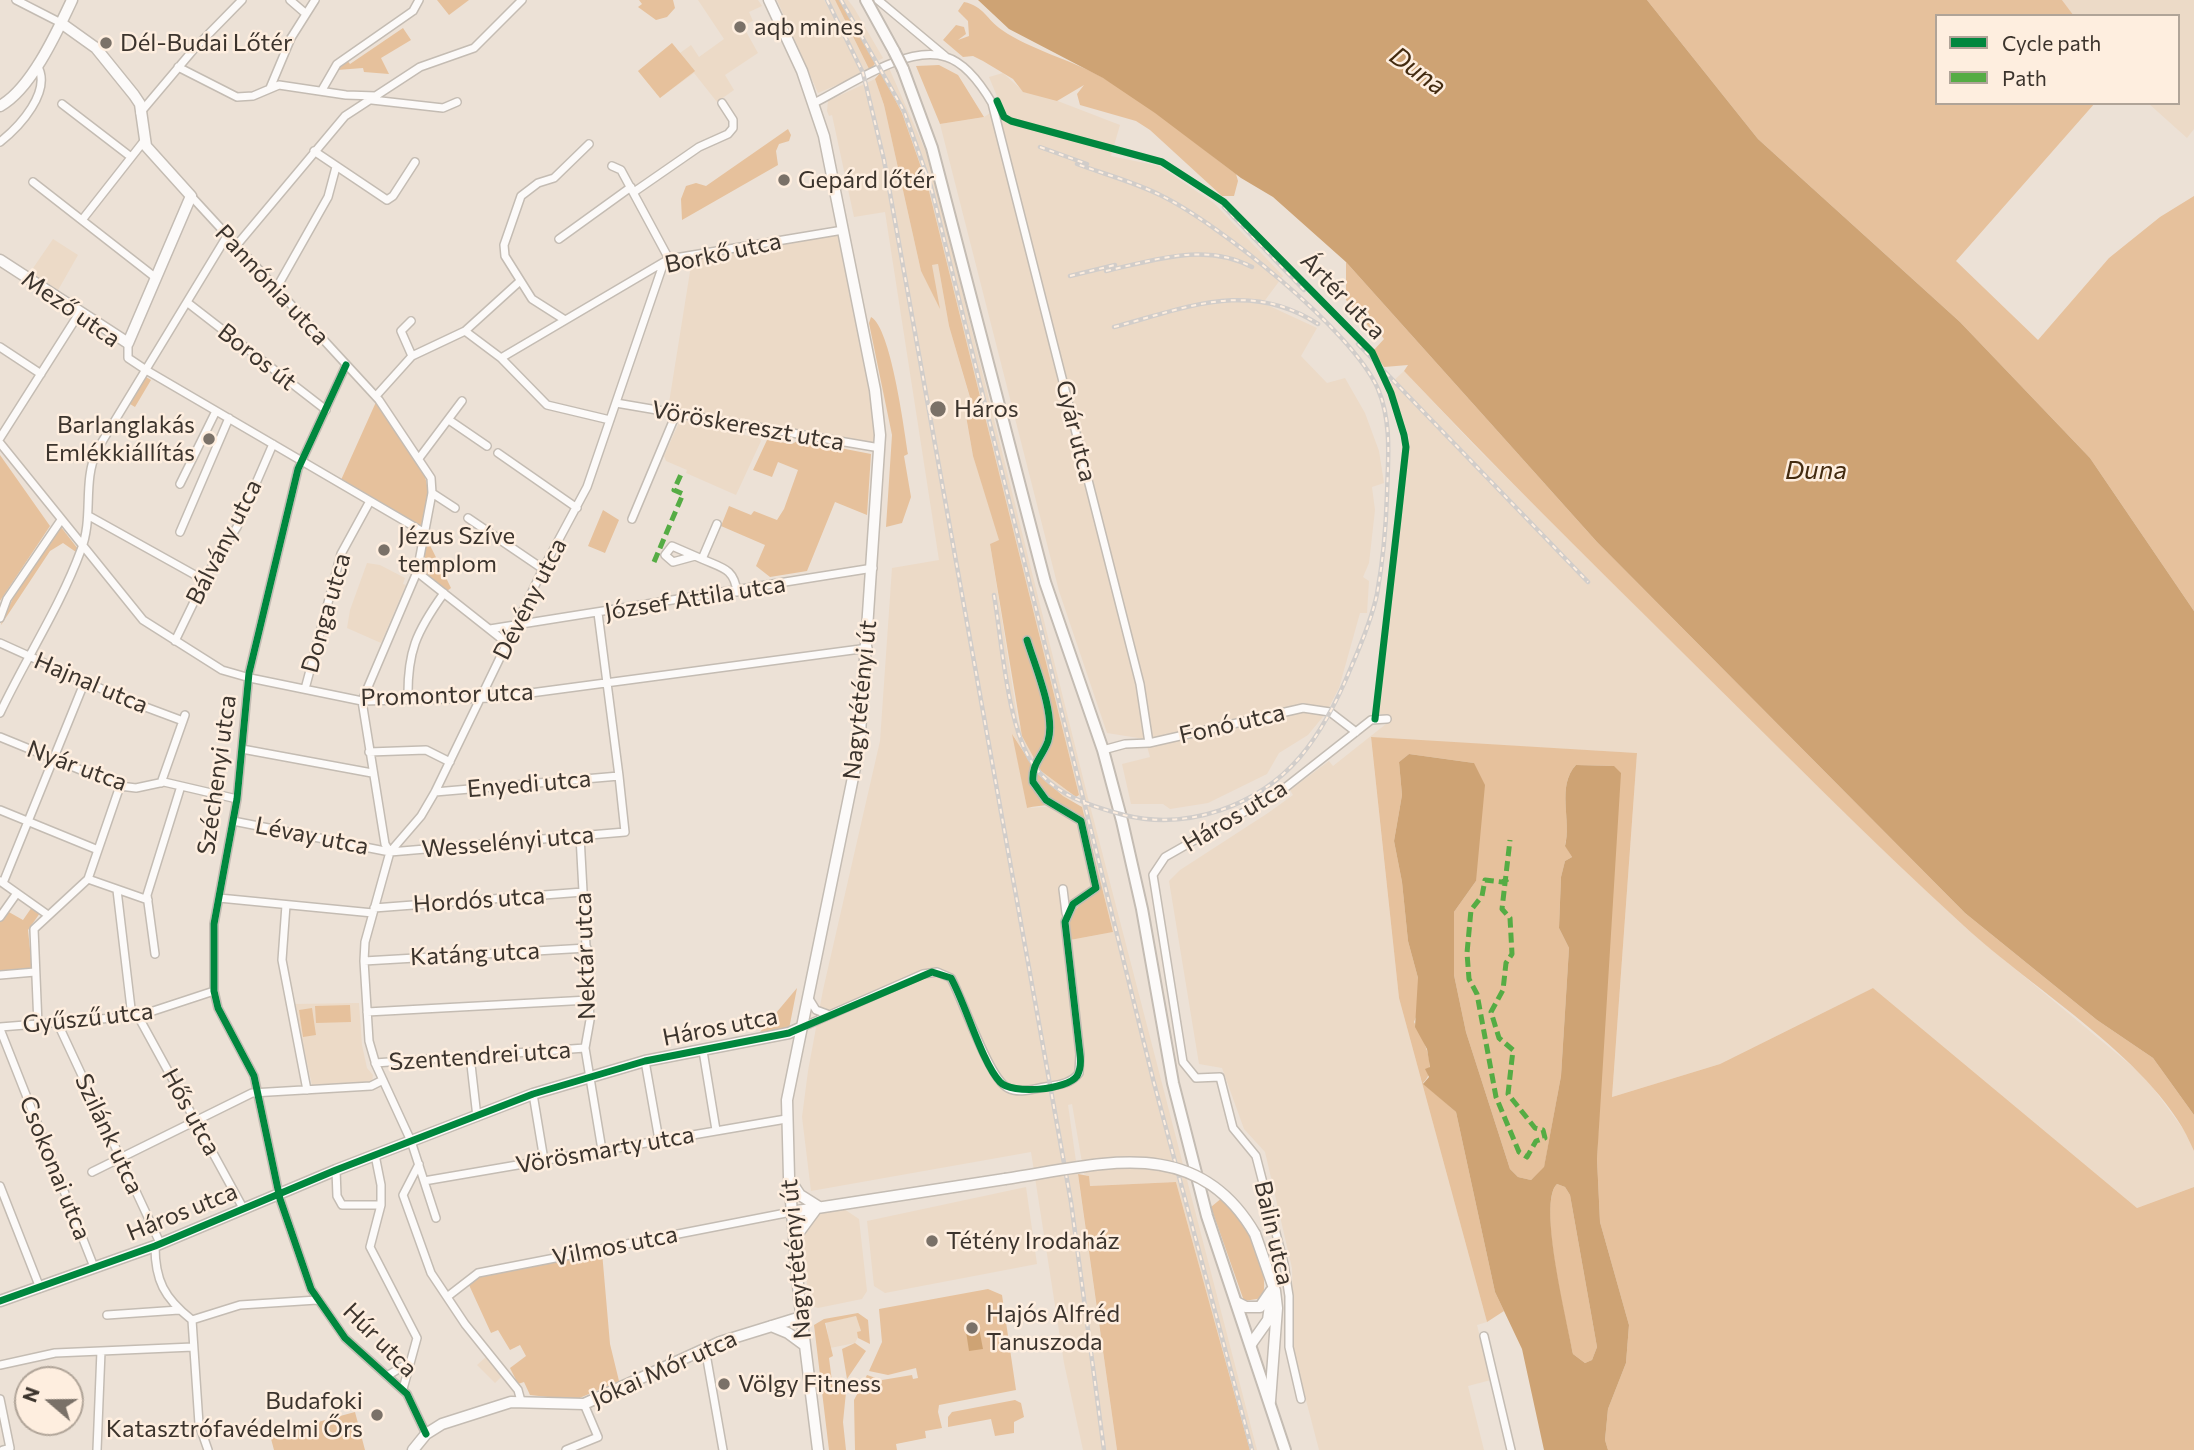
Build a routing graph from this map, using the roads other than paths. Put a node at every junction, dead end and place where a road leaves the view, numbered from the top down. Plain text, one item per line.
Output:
1 (16, 0) edge
2 (72, 0) edge
3 (242, 0) edge
4 (290, 0) edge
5 (315, 0) edge
6 (419, 0) edge
7 (522, 0) edge
8 (769, 0) edge
9 (866, 0) edge
10 (878, 0) edge
11 (34, 3) edge
12 (304, 13) junction
13 (61, 23) junction
14 (946, 57) junction
15 (37, 65) junction
16 (178, 67) junction
17 (270, 88) junction
18 (322, 90) junction
19 (374, 98) junction
20 (457, 102) dead end
21 (722, 103) dead end
22 (814, 103) junction
23 (62, 104) dead end
24 (0, 106) edge
25 (140, 113) junction
26 (144, 141) junction
27 (0, 142) edge
28 (589, 144) dead end
29 (314, 151) junction
30 (131, 157) junction
31 (415, 162) dead end
32 (612, 166) dead end
33 (336, 167) junction
34 (33, 182) dead end
35 (633, 189) junction
36 (191, 196) junction
37 (82, 220) junction
38 (843, 230) junction
39 (227, 236) junction
40 (559, 239) dead end
41 (236, 246) junction
42 (0, 260) edge
43 (667, 260) junction
44 (156, 278) junction
45 (519, 282) junction
46 (276, 289) junction
47 (188, 303) junction
48 (79, 312) junction
49 (565, 320) junction
50 (411, 321) dead end
51 (465, 331) junction
52 (128, 343) junction
53 (0, 347) edge
54 (412, 356) junction
55 (501, 358) junction
56 (346, 365) junction
57 (146, 370) junction
58 (41, 374) junction
59 (376, 396) junction
60 (462, 401) dead end
61 (616, 403) junction
62 (216, 411) junction
63 (326, 411) junction
64 (676, 414) junction
65 (229, 418) junction
66 (449, 420) junction
67 (610, 420) junction
68 (0, 441) edge
69 (273, 444) junction
70 (487, 446) dead end
71 (880, 448) junction
72 (498, 453) dead end
73 (420, 457) junction
74 (303, 461) junction
75 (180, 484) dead end
76 (432, 493) junction
77 (370, 500) junction
78 (454, 508) dead end
79 (577, 508) junction
80 (89, 516) junction
81 (468, 517) dead end
82 (632, 519) dead end
83 (61, 520) junction
84 (717, 524) dead end
85 (180, 532) dead end
86 (425, 533) junction
87 (82, 548) junction
88 (873, 568) junction
89 (543, 569) junction
90 (417, 572) junction
91 (204, 580) junction
92 (737, 592) junction
93 (444, 593) junction
94 (598, 613) junction
95 (0, 618) edge
96 (516, 626) junction
97 (490, 629) junction
98 (175, 640) junction
99 (1027, 640) dead end
100 (0, 643) edge
101 (508, 644) junction
102 (868, 648) junction
103 (29, 654) junction
104 (250, 678) junction
105 (85, 681) junction
106 (607, 682) junction
107 (305, 689) junction
108 (481, 698) junction
109 (408, 700) junction
110 (362, 701) junction
111 (0, 713) edge
112 (1387, 719) dead end
113 (1356, 732) junction
114 (0, 737) edge
115 (1149, 743) junction
116 (242, 748) junction
117 (1103, 750) junction
118 (369, 751) junction
119 (53, 760) junction
120 (450, 762) junction
121 (372, 774) junction
122 (619, 778) junction
123 (161, 783) junction
124 (120, 786) junction
125 (181, 786) junction
126 (435, 792) junction
127 (237, 800) junction
128 (0, 810) edge
129 (233, 821) junction
130 (28, 822) junction
131 (580, 836) junction
132 (98, 850) junction
133 (390, 852) junction
134 (88, 879) junction
135 (2, 882) edge
136 (1063, 889) dead end
137 (117, 890) junction
138 (583, 892) junction
139 (17, 893) junction
140 (219, 898) junction
141 (148, 900) junction
142 (286, 905) junction
143 (373, 910) junction
144 (48, 915) junction
145 (1067, 915) junction
146 (0, 917) edge
147 (586, 948) junction
148 (155, 954) dead end
149 (364, 961) junction
150 (35, 972) junction
151 (0, 975) edge
152 (214, 991) junction
153 (807, 996) junction
154 (589, 1000) junction
155 (367, 1012) junction
156 (827, 1014) junction
157 (135, 1016) junction
158 (58, 1024) junction
159 (38, 1025) junction
160 (0, 1028) edge
161 (800, 1028) junction
162 (585, 1048) junction
163 (703, 1051) junction
164 (470, 1056) junction
165 (645, 1061) junction
166 (375, 1063) junction
167 (589, 1076) junction
168 (1220, 1077) joint
169 (383, 1080) junction
170 (307, 1090) junction
171 (259, 1092) junction
172 (533, 1094) junction
173 (477, 1118) junction
174 (786, 1119) junction
175 (197, 1123) junction
176 (716, 1130) junction
177 (659, 1140) junction
178 (411, 1141) junction
179 (602, 1150) junction
180 (375, 1155) junction
181 (121, 1160) junction
182 (544, 1160) junction
183 (419, 1164) junction
184 (336, 1170) junction
185 (92, 1172) dead end
186 (789, 1177) junction
187 (424, 1181) junction
188 (0, 1186) edge
189 (279, 1193) junction
190 (381, 1205) junction
191 (820, 1207) junction
192 (243, 1208) junction
193 (792, 1212) junction
194 (436, 1218) dead end
195 (794, 1239) junction
196 (158, 1244) junction
197 (94, 1268) junction
198 (1269, 1274) junction
199 (40, 1287) junction
200 (1271, 1291) junction
201 (447, 1297) junction
202 (317, 1300) junction
203 (0, 1301) edge
204 (1236, 1302) junction
205 (179, 1310) junction
206 (107, 1315) dead end
207 (801, 1317) junction
208 (192, 1320) junction
209 (771, 1326) junction
210 (1275, 1336) junction
211 (1484, 1336) dead end
212 (803, 1344) junction
213 (1251, 1344) junction
214 (192, 1347) junction
215 (705, 1348) junction
216 (101, 1351) junction
217 (411, 1361) junction
218 (0, 1365) edge
219 (387, 1376) junction
220 (403, 1389) junction
221 (0, 1399) edge
222 (1301, 1399) dead end
223 (521, 1401) junction
224 (1270, 1402) junction
225 (584, 1404) junction
226 (421, 1444) edge
227 (6, 1449) edge
228 (97, 1450) edge
229 (208, 1450) edge
230 (566, 1450) edge
231 (723, 1450) edge
232 (818, 1450) edge
233 (1285, 1450) edge
234 (1511, 1450) edge

1 - 11 street
2 - 13 street
3 - 16 street
4 - 12 street
5 - 12 street
6 - 18 street
7 - 19 street
8 - 22 street, Nagytétényi út
9 - 117 main road, bridge
10 - 14 street, Gyár utca
11 - 13 street
12 - 17 street
13 - 15 street
13 - 25 street
14 - 22 street
14 - 115 street, Gyár utca
15 - 24 street
15 - 27 street
16 - 17 street
16 - 25 street
17 - 18 street
18 - 19 street
19 - 20 street
19 - 29 street
21 - 35 street
22 - 38 street, Nagytétényi út
23 - 30 street
25 - 26 street
26 - 30 street
26 - 36 street, Pannónia utca
28 - 45 street
29 - 33 street
29 - 41 street
30 - 37 street
31 - 33 street
32 - 35 street
33 - 46 street
34 - 37 street
35 - 40 street
35 - 43 street
36 - 39 street, Pannónia utca
36 - 44 street
37 - 44 street
38 - 43 street, Borkő utca
38 - 71 street, Nagytétényi út
39 - 41 street, Pannónia utca
39 - 47 street
41 - 46 street, Pannónia utca
42 - 48 street, Mező utca
43 - 49 street, Borkő utca
43 - 61 street, Dévény utca
44 - 52 street
45 - 49 street
45 - 51 street
46 - 56 street, Pannónia utca
47 - 57 street
47 - 63 street, Boros út
48 - 52 street, Mező utca
48 - 58 street
49 - 55 street, Borkő utca
50 - 54 street
51 - 54 street
51 - 55 street
52 - 57 street, Mező utca
53 - 58 street
54 - 59 street
55 - 67 street
56 - 59 street, Pannónia utca
56 - 63 street, Széchenyi utca
57 - 62 street, Mező utca
57 - 80 street
58 - 68 street
59 - 73 street, Pannónia utca
60 - 66 street
61 - 64 street, Vöröskereszt utca
61 - 67 street, Dévény utca
62 - 65 street, Mező utca
62 - 75 street
63 - 74 street, Széchenyi utca
64 - 71 street, Vöröskereszt utca
64 - 82 street
65 - 69 street, Mező utca
65 - 85 street
66 - 70 street
66 - 73 street
67 - 79 street, Dévény utca
68 - 83 street, Promontor utca
69 - 74 street, Mező utca
69 - 91 street, Bálvány utca
71 - 88 street, Nagytétényi út
72 - 79 street
73 - 76 street, Pannónia utca
74 - 77 street, Mező utca
74 - 104 street, Széchenyi utca
76 - 78 street
76 - 86 street, Pannónia utca
77 - 86 street, Mező utca
77 - 107 street, Donga utca
79 - 89 street, Dévény utca
80 - 87 street
80 - 91 street
81 - 89 street
83 - 87 street, Promontor utca
83 - 95 street
84 - 92 street
86 - 90 street, Pannónia utca
87 - 98 street, Promontor utca
87 - 103 street
88 - 92 street, József Attila utca
88 - 102 street, Nagytétényi út
89 - 96 street, Dévény utca
90 - 93 street
90 - 110 street, Pannónia utca
91 - 98 street, Bálvány utca
92 - 94 street, József Attila utca
93 - 97 street
93 - 109 street
94 - 96 street, József Attila utca
94 - 106 street
96 - 97 street, József Attila utca
96 - 101 street, Dévény utca
97 - 101 street
98 - 104 street, Promontor utca
99 - 145 street
100 - 103 street, Hajnal utca
101 - 108 street, Dévény utca
102 - 106 street, Promontor utca
102 - 153 street, Nagytétényi út
103 - 105 street, Hajnal utca
103 - 111 street
104 - 107 street, Promontor utca
104 - 116 street, Széchenyi utca
105 - 119 street
105 - 123 street, Hajnal utca
106 - 108 street, Promontor utca
106 - 122 street
107 - 110 street, Promontor utca
108 - 109 street, Promontor utca
108 - 120 street, Dévény utca
109 - 110 street, Promontor utca
110 - 118 street
112 - 113 street, Háros utca
113 - 115 street, Fonó utca
113 - 168 street, Háros utca
114 - 119 street, Nyár utca
115 - 117 street, Fonó utca
116 - 121 street
116 - 127 street, Széchenyi utca
117 - 204 main road
118 - 120 street
118 - 121 street
119 - 124 street, Nyár utca
119 - 130 street
120 - 126 street, Dévény utca
121 - 133 street
122 - 126 street, Enyedi utca
122 - 131 street, Wesselényi utca
123 - 124 street, Nyár utca
123 - 125 street, Nyár utca
124 - 132 street
125 - 127 street, Nyár utca
125 - 141 street
126 - 133 street, Dévény utca
127 - 129 street, Széchenyi utca
128 - 130 street
129 - 133 street, Lévay utca
129 - 140 street, Széchenyi utca
130 - 132 street
130 - 135 street
131 - 133 street, Wesselényi utca
131 - 138 street, Nektár utca
132 - 134 street
133 - 143 street, Dévény utca
134 - 137 street
134 - 144 street
135 - 139 street
136 - 145 street, Háros utca
137 - 141 street
137 - 157 street
138 - 143 street, Hordós utca
138 - 147 street, Nektár utca
139 - 144 street
139 - 146 street
140 - 142 street, Hordós utca
140 - 152 street, Széchenyi utca
141 - 148 street
142 - 143 street, Hordós utca
142 - 170 street
143 - 149 street, Dévény utca
144 - 150 street
145 - 156 street, Háros utca
147 - 149 street, Katáng utca
147 - 154 street, Nektár utca
149 - 155 street, Dévény utca
150 - 151 street
150 - 159 street
152 - 157 street, Gyűszű utca
152 - 171 street, Széchenyi utca
153 - 156 street, Háros utca
153 - 161 street, Nagytétényi út
154 - 155 street
154 - 162 street, Nektár utca
155 - 166 street, Dévény utca
156 - 161 street, Háros utca
157 - 158 street, Gyűszű utca
157 - 175 street, Hős utca
158 - 159 street, Gyűszű utca
158 - 181 street, Szilánk utca
159 - 160 street, Gyűszű utca
160 - 197 street, Csokonai utca
161 - 163 street, Háros utca
161 - 174 street, Nagytétényi út
162 - 164 street, Szentendrei utca
162 - 167 street, Nektár utca
163 - 165 street, Háros utca
163 - 176 street
164 - 166 street, Szentendrei utca
164 - 173 street
165 - 167 street, Háros utca
165 - 177 street
166 - 169 street, Dévény utca
167 - 172 street, Háros utca
167 - 179 street, Nektár utca
168 - 222 street, Balin utca
169 - 170 street
169 - 178 street, Dévény utca
170 - 171 street
171 - 175 street
171 - 189 street, Széchenyi utca
172 - 173 street, Háros utca
172 - 182 street
173 - 178 street, Háros utca
174 - 176 street, Vörösmarty utca
174 - 186 street, Nagytétényi út
175 - 181 street
175 - 192 street, Hős utca
176 - 177 street, Vörösmarty utca
177 - 179 street, Vörösmarty utca
178 - 180 street, Háros utca
178 - 183 street, Dévény utca
179 - 182 street, Vörösmarty utca
180 - 184 street, Háros utca
180 - 190 street
181 - 185 street
181 - 196 street, Szilánk utca
182 - 187 street, Vörösmarty utca
183 - 187 street, Dévény utca
183 - 201 street
184 - 189 street, Háros utca
184 - 190 street
186 - 191 street
186 - 193 street, Nagytétényi út
187 - 194 street, Dévény utca
188 - 199 street
189 - 192 street, Háros utca
189 - 202 street, Húr utca
190 - 217 street
191 - 193 street
191 - 195 street
191 - 198 street, bridge
192 - 196 street, Háros utca
193 - 195 street, Nagytétényi út
193 - 201 street, Vilmos utca
195 - 207 street, Nagytétényi út
196 - 197 street, Háros utca
196 - 205 street
197 - 199 street, Háros utca
198 - 200 street
198 - 210 street
199 - 203 street, Háros utca
200 - 204 street
200 - 213 street
201 - 223 street
202 - 208 street
202 - 219 street, Húr utca
204 - 213 main road
205 - 206 street
205 - 208 street
207 - 209 street, Jókai Mór utca
207 - 212 street, Nagytétényi út
208 - 214 street
209 - 212 street
209 - 215 street, Jókai Mór utca
210 - 213 street
210 - 224 street
211 - 234 street
212 - 232 street, Nagytétényi út
213 - 224 main road
214 - 216 street
214 - 229 street
215 - 225 street, Jókai Mór utca
215 - 231 street
216 - 218 street
216 - 228 street
217 - 219 street
217 - 220 street
219 - 220 street, Húr utca
220 - 226 street, Húr utca
221 - 227 street
223 - 225 street, Jókai Mór utca
223 - 226 street, Jókai Mór utca
224 - 233 main road
225 - 230 street

